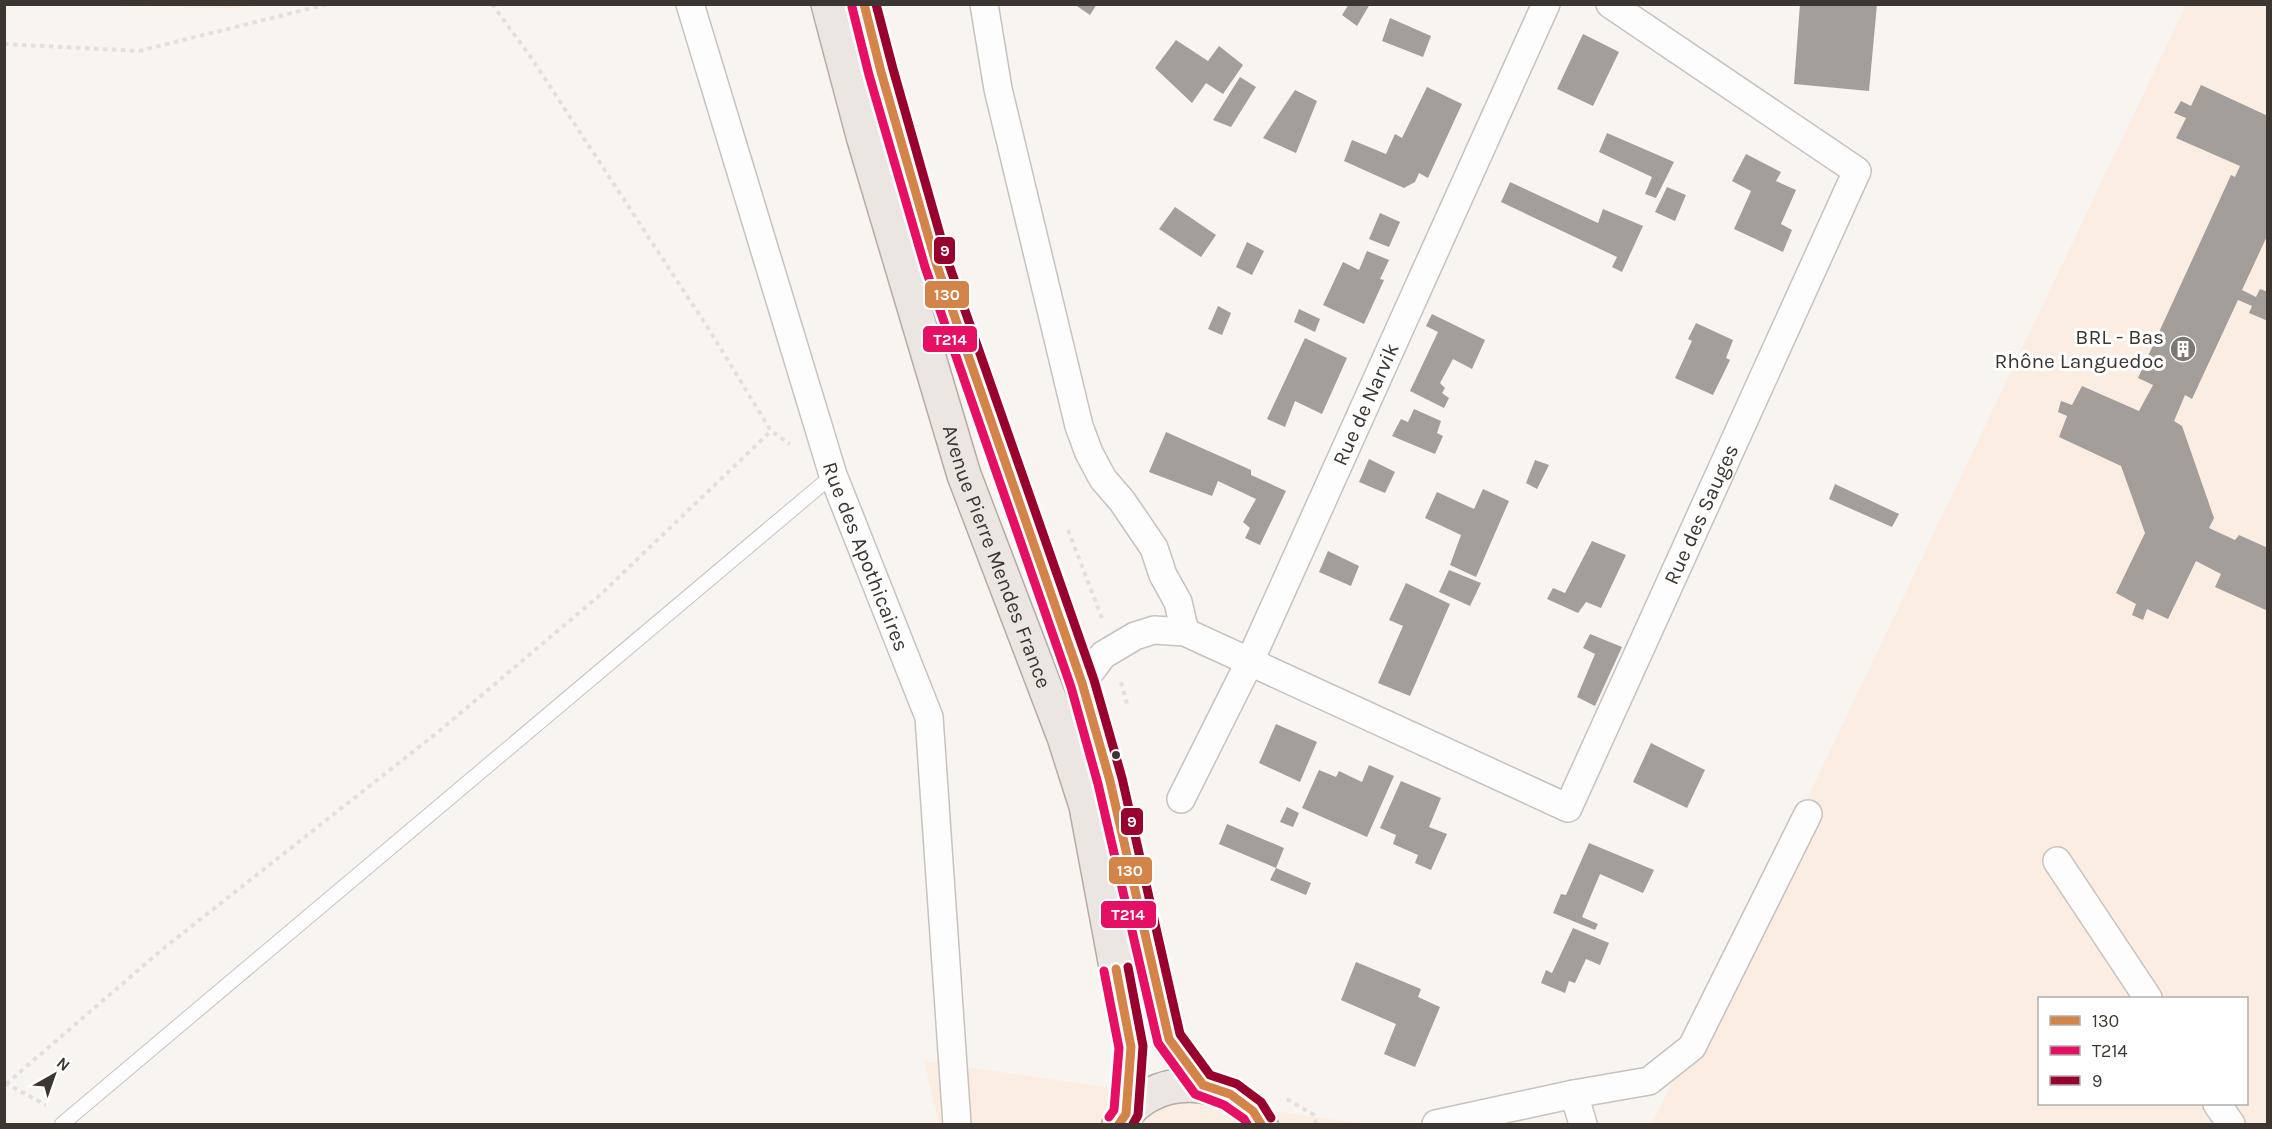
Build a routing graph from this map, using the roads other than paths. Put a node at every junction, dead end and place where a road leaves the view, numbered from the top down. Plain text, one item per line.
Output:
1 (690, 4) edge
2 (828, 4) edge
3 (864, 4) edge
4 (984, 4) edge
5 (1546, 4) edge
6 (1610, 4) edge
7 (833, 475) junction
8 (1185, 632) junction
9 (1250, 661) junction
10 (1082, 683) junction
11 (1180, 799) dead end
12 (1808, 814) dead end
13 (2057, 861) dead end
14 (2147, 997) edge
15 (1203, 1085) junction
16 (1574, 1094) junction
17 (2218, 1105) edge
18 (1122, 1119) edge
19 (62, 1125) edge
20 (957, 1125) edge
21 (1261, 1125) edge
22 (1436, 1125) edge
23 (1583, 1125) edge
24 (2231, 1125) edge

1 - 7 street, Rue des Apothicaires
2 - 18 main road, Avenue Pierre Mendes France
3 - 10 main road, Avenue Pierre Mendes France
4 - 8 street
5 - 9 street, Rue de Narvik
6 - 9 street, Rue des Sauges
7 - 19 lane
7 - 20 street, Rue des Apothicaires
8 - 9 street
8 - 10 street
9 - 11 street, Rue de Narvik
10 - 15 main road, Avenue Pierre Mendes France
12 - 16 street
13 - 14 street
15 - 18 main road
15 - 21 main road
16 - 22 street
16 - 23 street
17 - 24 street

